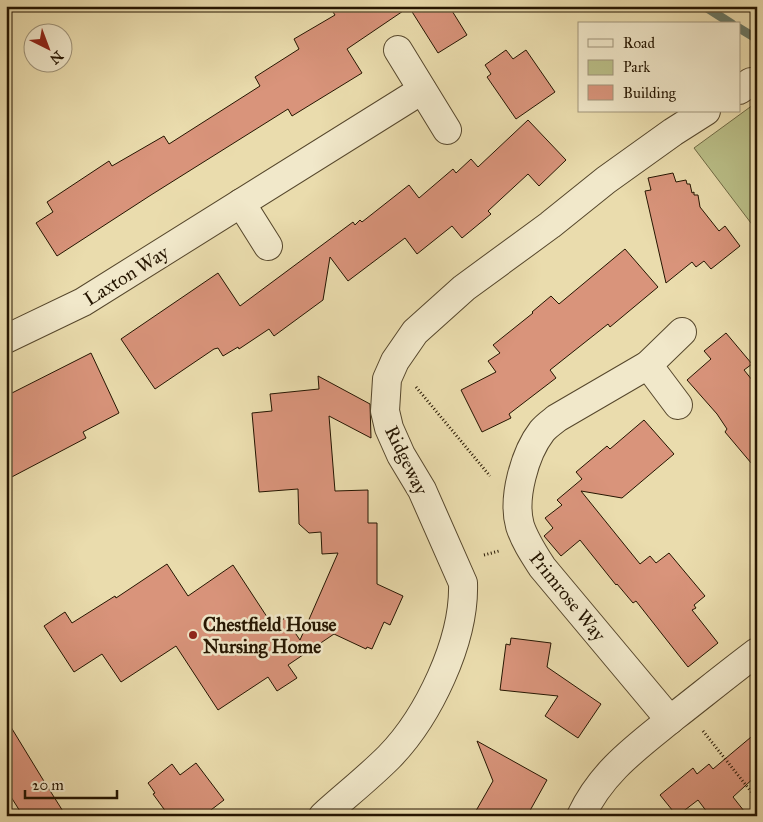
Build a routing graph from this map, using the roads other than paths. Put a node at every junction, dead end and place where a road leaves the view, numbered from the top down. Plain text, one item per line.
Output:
1 (398, 50) dead end
2 (422, 90) junction
3 (704, 112) edge
4 (447, 130) dead end
5 (241, 203) junction
6 (268, 246) dead end
7 (682, 332) dead end
8 (6, 339) edge
9 (648, 365) junction
10 (678, 405) dead end
11 (757, 652) edge
12 (677, 714) junction
13 (323, 816) edge
14 (581, 816) edge

1 - 2 street
2 - 4 street
2 - 5 street, Laxton Way
3 - 13 street, Ridgeway
5 - 6 street
5 - 8 street, Laxton Way
7 - 9 street, Primrose Way
9 - 10 street
9 - 12 street, Primrose Way
11 - 12 street
12 - 14 street

